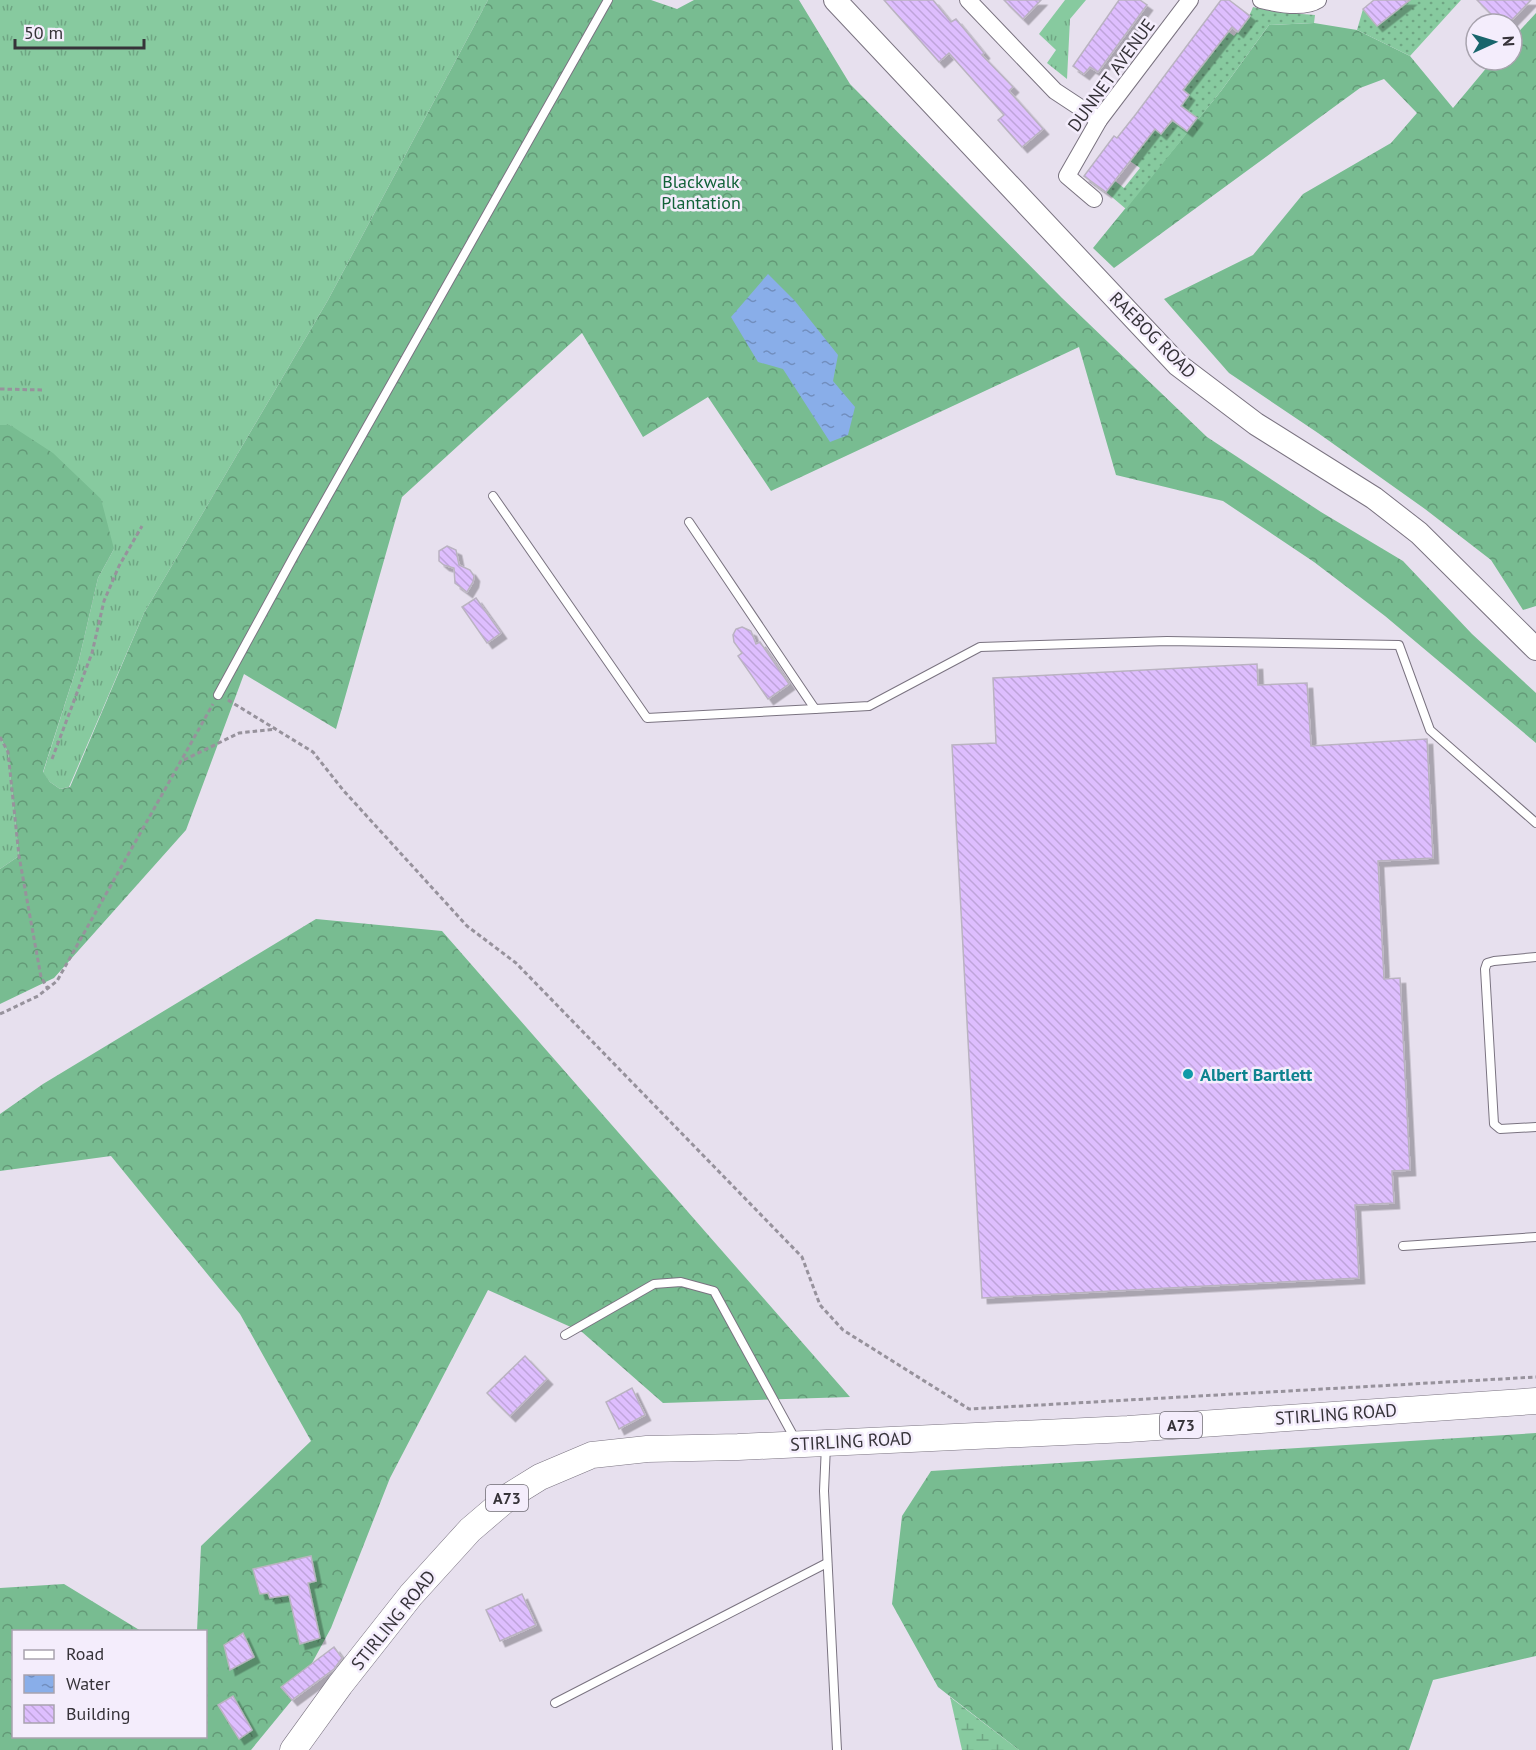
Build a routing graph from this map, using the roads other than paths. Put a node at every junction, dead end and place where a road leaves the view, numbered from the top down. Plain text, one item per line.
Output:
1 (608, 0) edge
2 (835, 0) edge
3 (968, 0) edge
4 (1190, 0) edge
5 (1261, 0) edge
6 (1318, 0) edge
7 (1099, 120) junction
8 (1094, 199) dead end
9 (493, 496) dead end
10 (689, 522) dead end
11 (1532, 639) edge
12 (218, 695) road end
13 (815, 709) junction
14 (1536, 823) edge
15 (1536, 957) edge
16 (1536, 1127) edge
17 (1536, 1237) edge
18 (1403, 1246) dead end
19 (565, 1335) dead end
20 (1536, 1401) edge
21 (826, 1442) junction
22 (797, 1444) junction
23 (827, 1563) junction
24 (555, 1703) dead end
25 (293, 1750) edge
26 (837, 1750) edge

1 - 12 lane
2 - 11 main road, RAEBOG ROAD
3 - 7 street
4 - 7 street, DUNNET AVENUE
5 - 6 street
7 - 8 street, DUNNET AVENUE
9 - 13 lane
10 - 13 lane
13 - 14 lane
15 - 16 lane
17 - 18 lane
19 - 22 lane
20 - 21 main road, STIRLING ROAD / A73
21 - 22 main road, STIRLING ROAD / A73
21 - 23 lane
22 - 25 main road, STIRLING ROAD / A73
23 - 24 lane
23 - 26 lane

